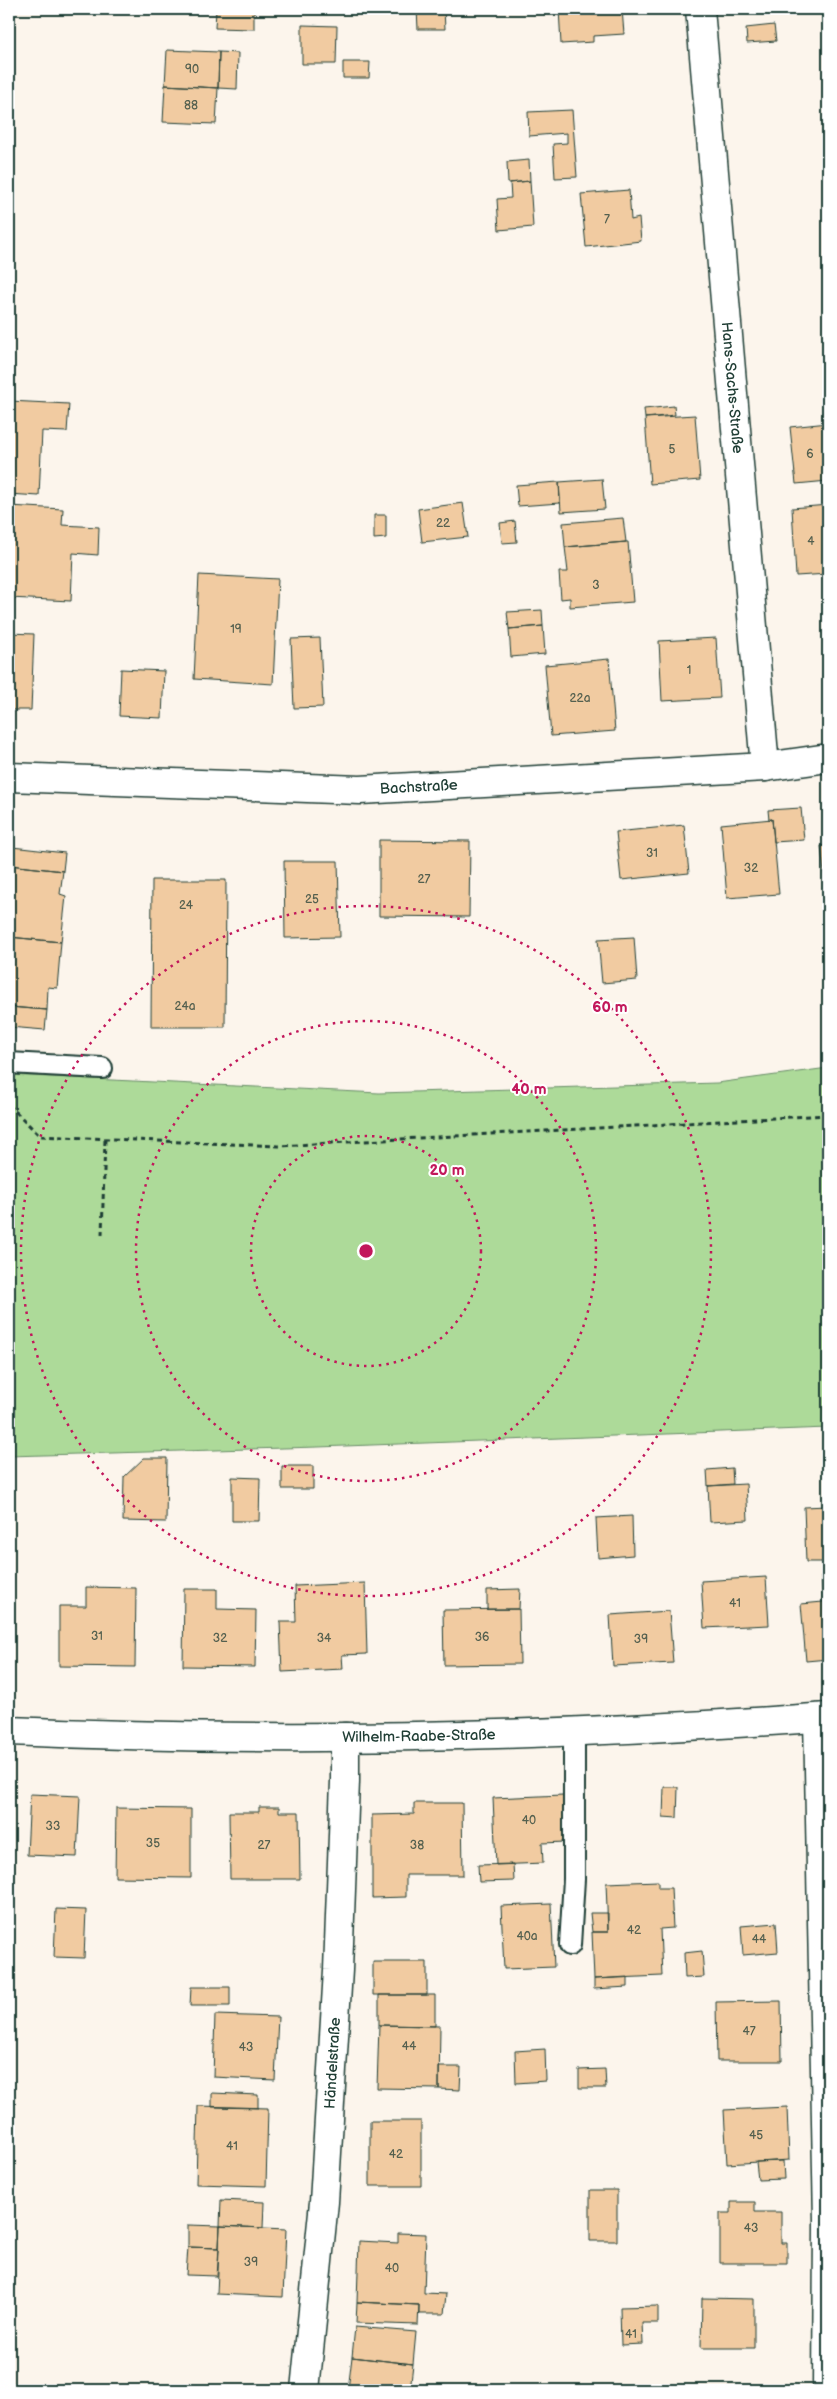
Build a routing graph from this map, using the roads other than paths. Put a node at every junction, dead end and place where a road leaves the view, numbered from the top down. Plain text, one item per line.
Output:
1 (700, 9) edge
2 (828, 758) edge
3 (765, 767) junction
4 (9, 777) edge
5 (9, 1064) edge
6 (102, 1068) dead end
7 (823, 1717) edge
8 (9, 1731) edge
9 (574, 1732) junction
10 (345, 1737) junction
11 (570, 1945) dead end
12 (305, 2390) edge
13 (826, 2390) edge

1 - 3 street, Hans-Sachs-Straße
2 - 3 street, Bachstraße
3 - 4 street, Bachstraße
5 - 6 lane
7 - 9 street, Wilhelm-Raabe-Straße
7 - 13 street
8 - 10 street, Wilhelm-Raabe-Straße
9 - 10 street, Wilhelm-Raabe-Straße
9 - 11 lane
10 - 12 street, Händelstraße

